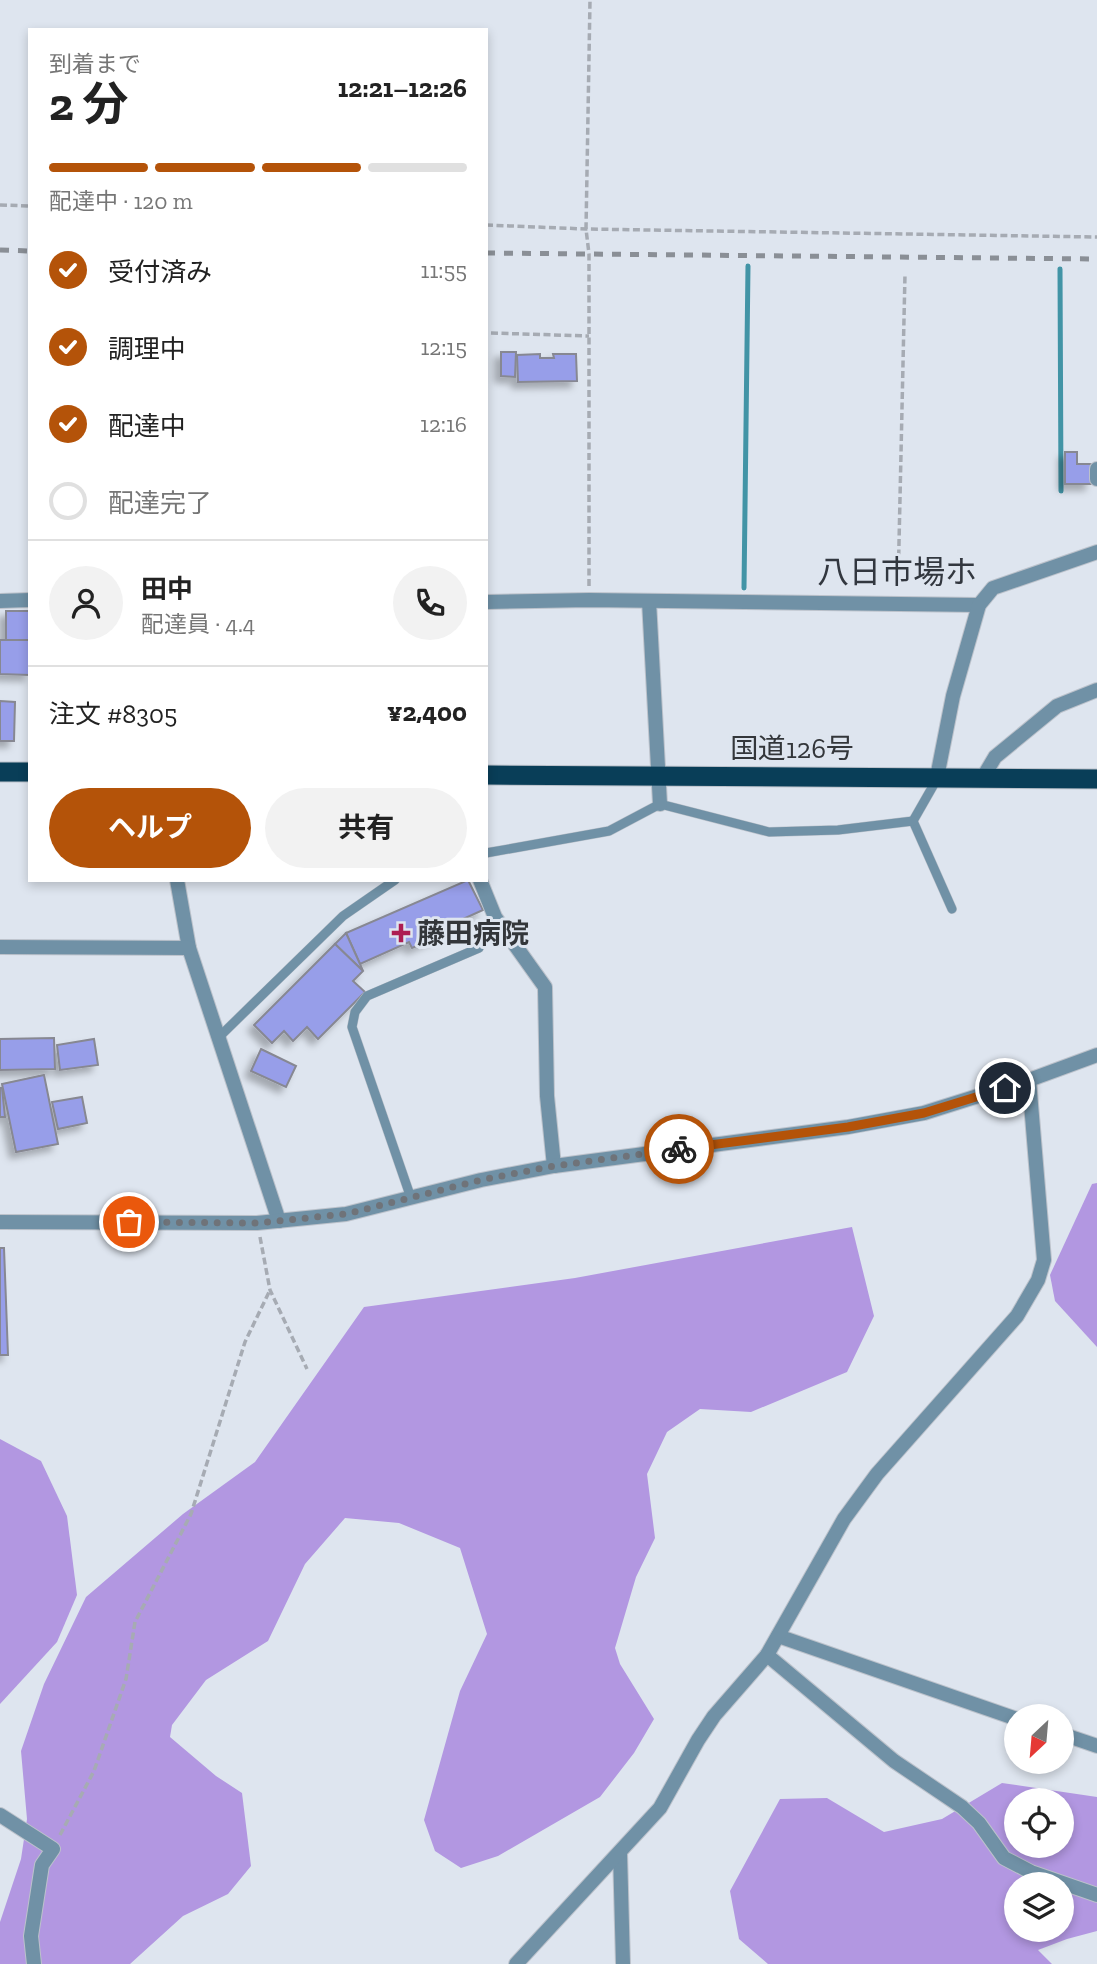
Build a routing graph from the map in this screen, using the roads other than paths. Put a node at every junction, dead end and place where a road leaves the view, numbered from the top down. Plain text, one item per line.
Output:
1 (1097, 469) edge
2 (1097, 479) edge
3 (1097, 552) edge
4 (28, 600) edge
5 (0, 601) edge
6 (649, 601) junction
7 (488, 602) edge
8 (979, 605) junction
9 (1097, 690) edge
10 (0, 772) edge
11 (28, 772) edge
12 (488, 775) edge
13 (657, 775) junction
14 (937, 777) junction
15 (982, 779) junction
16 (1097, 779) edge
17 (660, 804) junction
18 (913, 821) junction
19 (488, 853) edge
20 (177, 882) edge
21 (392, 882) edge
22 (481, 882) edge
23 (952, 909) dead end
24 (0, 947) edge
25 (189, 948) junction
26 (479, 948) dead end
27 (218, 1038) junction
28 (1097, 1055) edge
29 (1030, 1080) junction
30 (554, 1166) junction
31 (411, 1198) junction
32 (279, 1221) junction
33 (0, 1222) edge
34 (778, 1636) junction
35 (767, 1655) junction
36 (1004, 1714) edge
37 (1074, 1738) edge
38 (1097, 1746) edge
39 (0, 1815) edge
40 (620, 1852) junction
41 (1097, 1895) edge
42 (34, 1964) edge
43 (516, 1964) edge
44 (623, 1964) edge

1 - 2 street
3 - 8 street
4 - 5 street
6 - 7 street
6 - 8 street
6 - 13 street
8 - 14 street
9 - 15 street
10 - 11 highway
12 - 13 highway, 国道126号
13 - 14 highway, 国道126号
13 - 17 street
14 - 15 highway, 国道126号
14 - 18 lane
15 - 16 highway, 国道126号
17 - 18 lane
17 - 19 lane
18 - 23 lane
20 - 25 street
21 - 27 lane
22 - 30 street
24 - 25 street
25 - 27 street
26 - 31 lane
27 - 32 street
28 - 29 street
29 - 30 street
29 - 34 street
30 - 31 street
31 - 32 street
32 - 33 street
34 - 35 street
34 - 36 street
35 - 40 street
35 - 41 street
37 - 38 street
39 - 42 street
40 - 43 street
40 - 44 street

